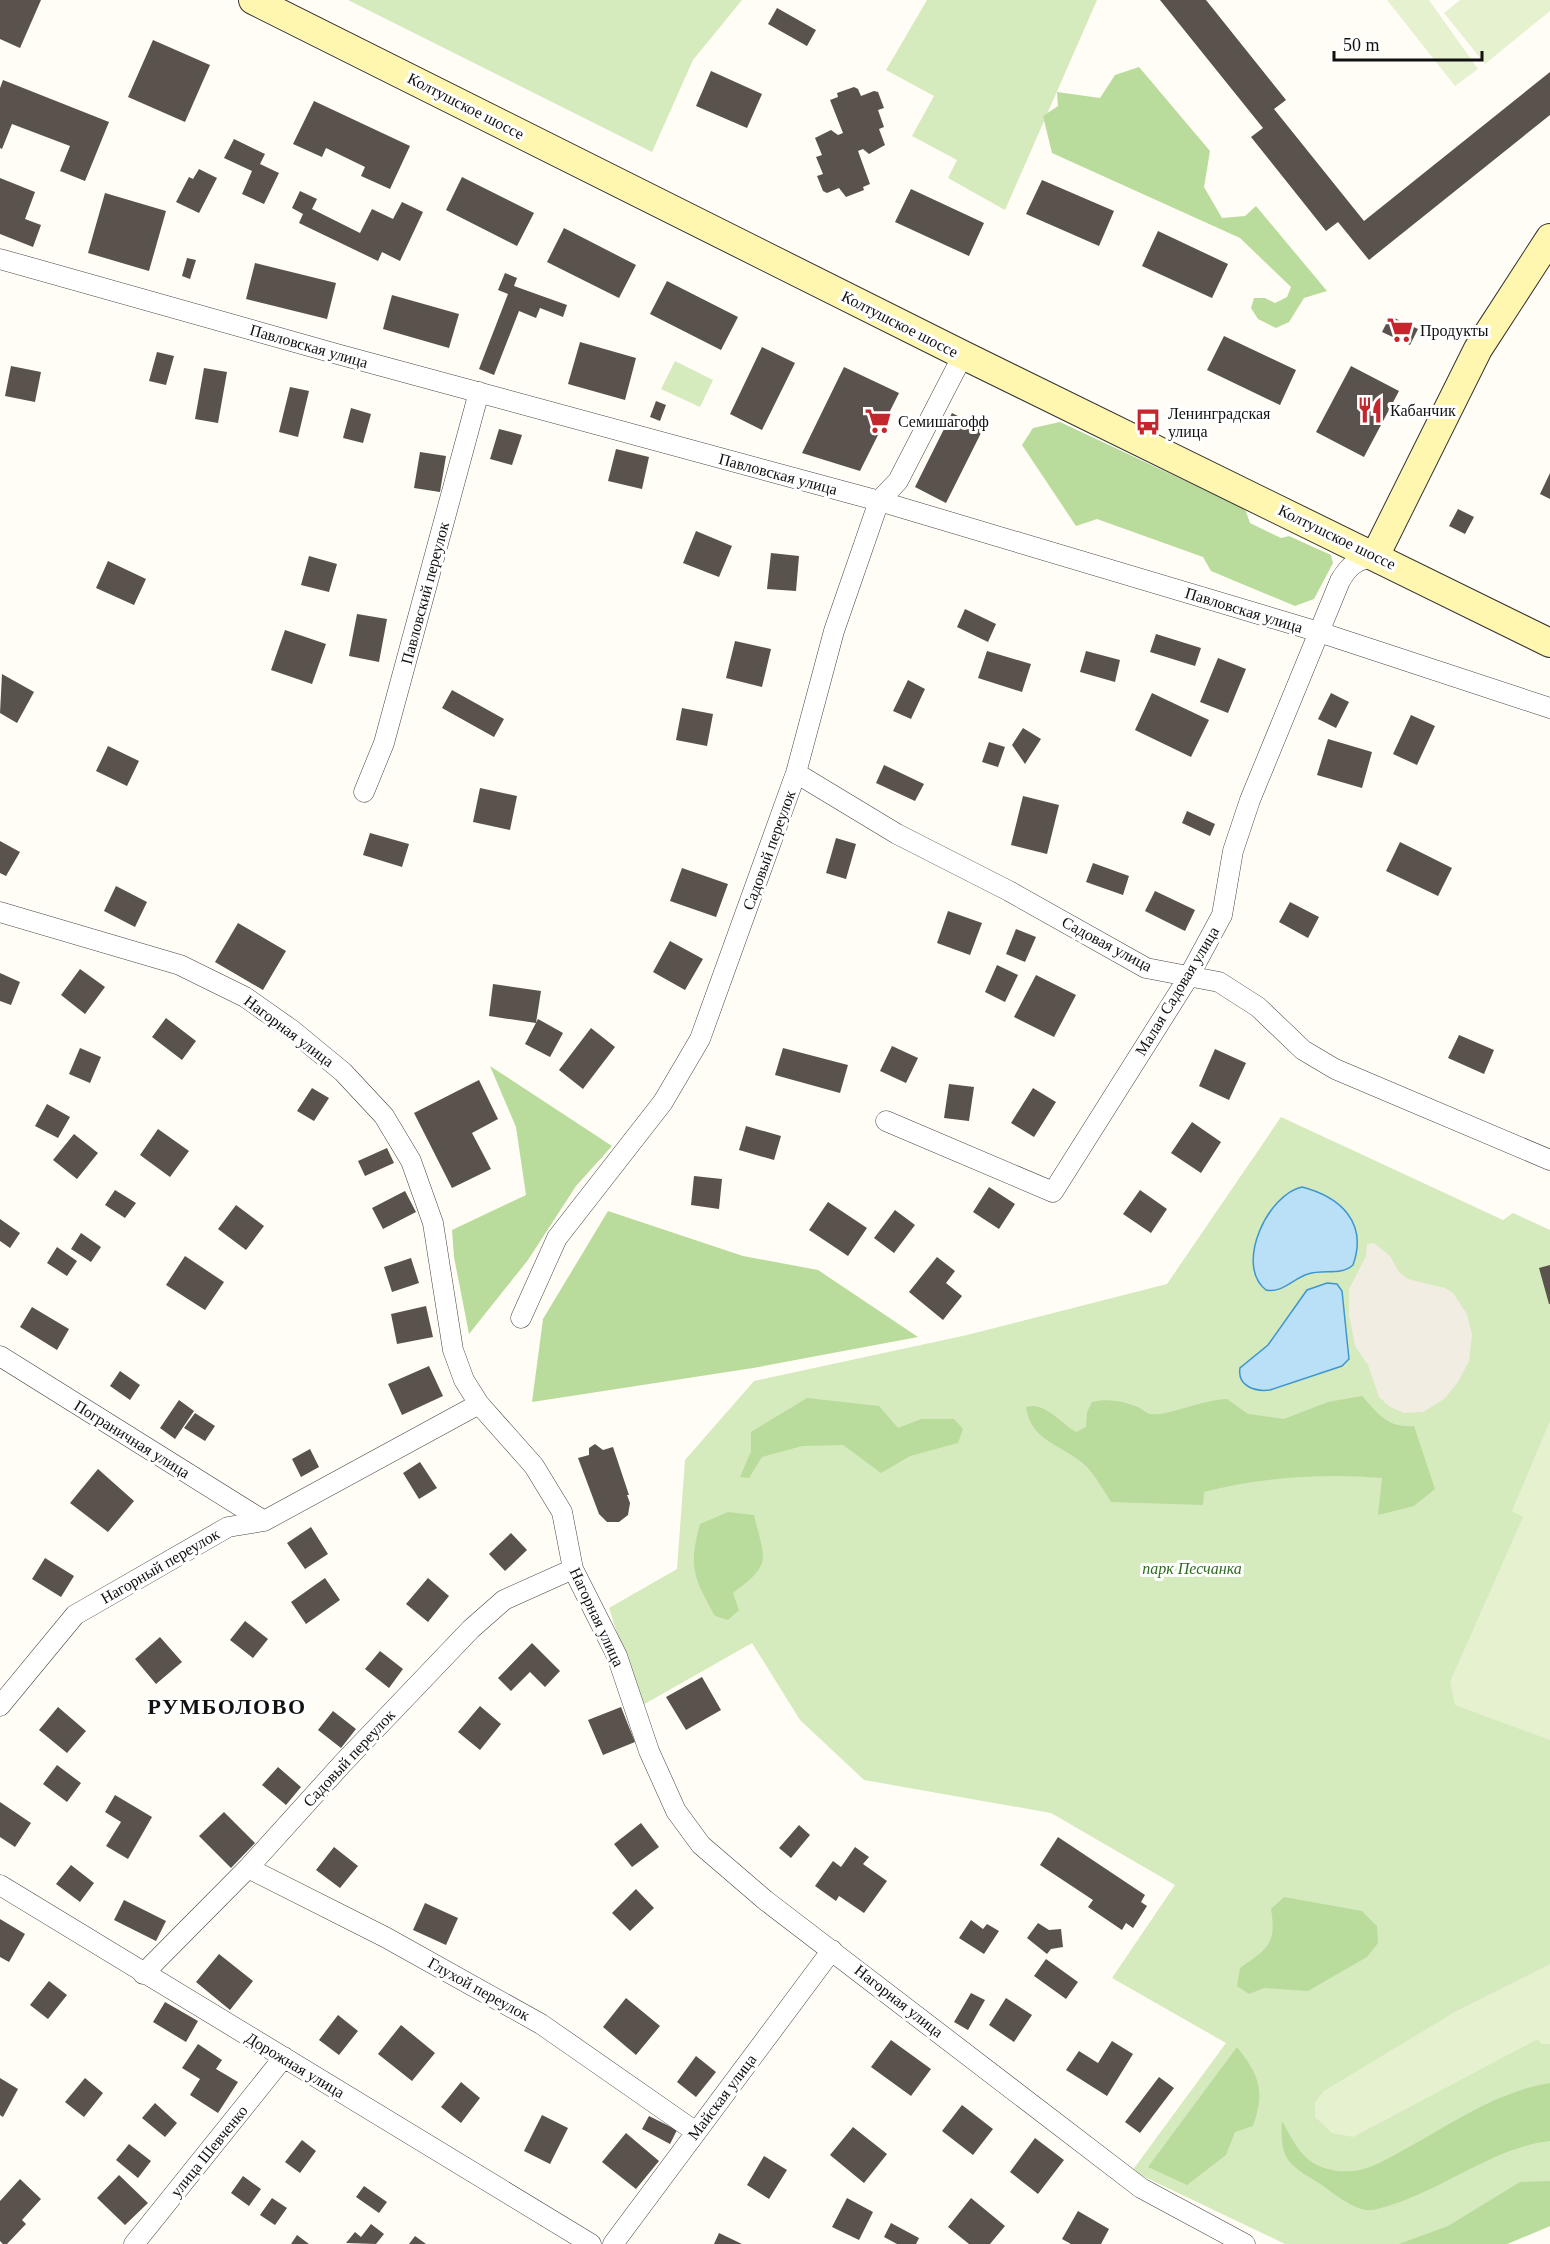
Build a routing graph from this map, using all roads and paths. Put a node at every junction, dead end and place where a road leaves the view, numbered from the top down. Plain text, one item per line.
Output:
1 (253, 0) edge
2 (1550, 237) edge
3 (0, 259) edge
4 (963, 355) junction
5 (479, 392) junction
6 (879, 501) junction
7 (1375, 556) junction
8 (1318, 632) junction
9 (1550, 643) edge
10 (1550, 708) edge
11 (796, 773) junction
12 (364, 792) dead end
13 (0, 912) edge
14 (1188, 978) junction
15 (886, 1121) dead end
16 (1550, 1160) edge
17 (521, 1318) dead end
18 (0, 1356) edge
19 (479, 1404) junction
20 (264, 1521) junction
21 (573, 1569) junction
22 (0, 1706) edge
23 (248, 1868) junction
24 (0, 1884) edge
25 (832, 1950) junction
26 (143, 1974) junction
27 (284, 2057) junction
28 (696, 2132) junction
29 (134, 2244) edge
30 (591, 2244) edge
31 (613, 2244) edge
32 (1245, 2244) edge

1 - 4 main road, Колтушское шоссе
2 - 7 main road
3 - 5 street, Павловская улица
4 - 6 street, Садовый переулок
4 - 7 main road, Колтушское шоссе
5 - 6 street, Павловская улица
5 - 12 street, Павловский переулок
6 - 8 street, Павловская улица
6 - 11 street, Садовый переулок
7 - 8 street, Малая Садовая улица
7 - 9 main road, Колтушское шоссе
8 - 10 street, Павловская улица
8 - 14 street, Малая Садовая улица
11 - 14 street, Садовая улица
11 - 17 street, Садовый переулок
13 - 19 street, Нагорная улица
14 - 15 street, Малая Садовая улица
14 - 16 street, Садовая улица
18 - 20 street, Пограничная улица
19 - 20 street, Нагорный переулок
19 - 21 street, Нагорная улица
20 - 22 street, Нагорный переулок
21 - 23 street, Садовый переулок
21 - 25 street, Нагорная улица
23 - 26 street, Садовый переулок
23 - 28 street, Глухой переулок
24 - 26 street, Дорожная улица
25 - 28 street, Майская улица
25 - 32 street, Нагорная улица
26 - 27 street, Дорожная улица
27 - 29 street, улица Шевченко
27 - 30 street, Дорожная улица
28 - 31 street, Майская улица

